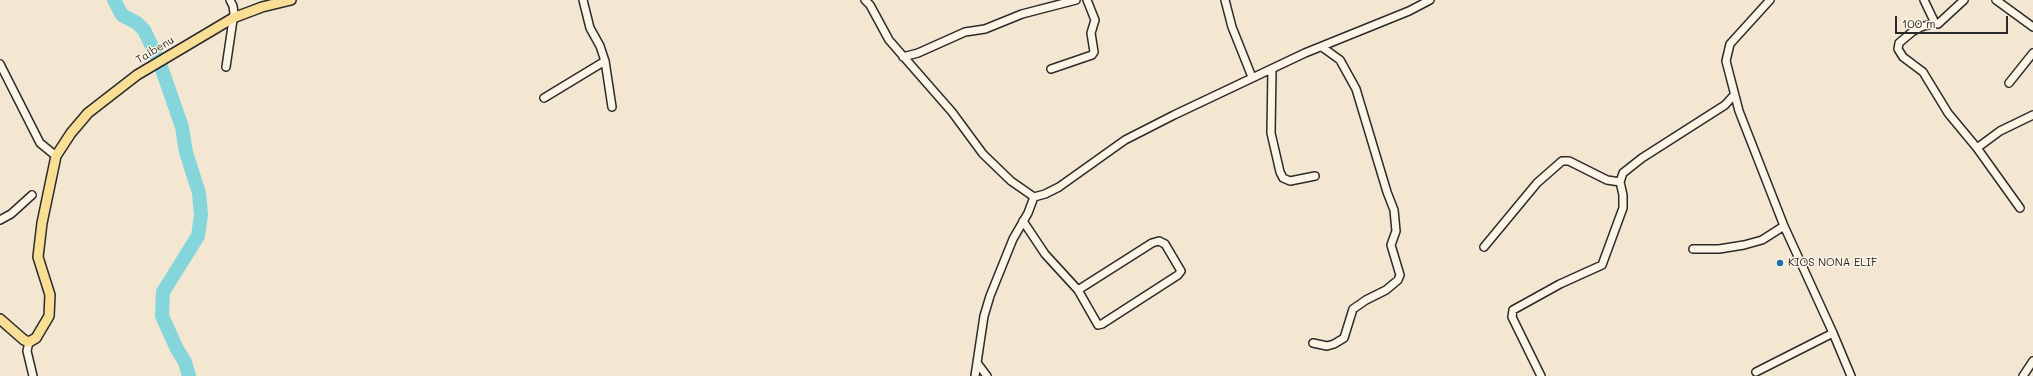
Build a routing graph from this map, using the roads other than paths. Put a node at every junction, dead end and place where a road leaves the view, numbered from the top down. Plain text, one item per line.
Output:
1 (230, 0) edge
2 (291, 0) edge
3 (583, 0) edge
4 (865, 0) edge
5 (1076, 0) edge
6 (1087, 0) edge
7 (1225, 0) edge
8 (1430, 0) edge
9 (1770, 0) edge
10 (1924, 0) edge
11 (1964, 0) edge
12 (1996, 0) edge
13 (233, 18) junction
14 (1935, 23) junction
15 (2033, 27) edge
16 (1322, 47) junction
17 (2033, 53) edge
18 (902, 57) junction
19 (605, 61) junction
20 (0, 64) edge
21 (226, 67) dead end
22 (1272, 69) junction
23 (1051, 70) dead end
24 (1252, 77) junction
25 (2009, 83) dead end
26 (1734, 95) junction
27 (544, 98) dead end
28 (612, 107) dead end
29 (2033, 115) edge
30 (1977, 148) junction
31 (56, 156) junction
32 (1315, 176) dead end
33 (1620, 182) junction
34 (32, 195) dead end
35 (1034, 197) junction
36 (2020, 208) dead end
37 (0, 220) edge
38 (1023, 221) junction
39 (1784, 226) junction
40 (1484, 247) dead end
41 (1693, 249) dead end
42 (1078, 290) junction
43 (0, 319) edge
44 (1833, 333) junction
45 (28, 342) junction
46 (1313, 343) dead end
47 (2033, 361) edge
48 (978, 364) junction
49 (1756, 372) dead end
50 (33, 376) edge
51 (975, 376) edge
52 (987, 376) edge
53 (1541, 376) edge
54 (1851, 376) edge
55 (2023, 376) edge

1 - 13 street
2 - 13 main road, Taibenu
3 - 19 street
4 - 18 street
5 - 18 street
6 - 23 street
7 - 24 street
8 - 16 street
9 - 26 street
10 - 14 street
11 - 14 street
12 - 15 street
13 - 21 street
13 - 31 main road, Taibenu
14 - 30 street
16 - 22 street
16 - 46 street
17 - 25 street
18 - 35 street
19 - 27 street
19 - 28 street
20 - 31 street
22 - 24 street
22 - 32 street
24 - 35 street
26 - 33 street
26 - 39 street
29 - 30 street
30 - 36 street
31 - 45 main road
33 - 40 street
33 - 53 street
34 - 37 street
35 - 38 street
38 - 42 street
38 - 48 street
39 - 41 street
39 - 44 street
42 - 42 street
43 - 45 main road
44 - 49 street
44 - 54 street
45 - 50 street
47 - 55 street
48 - 51 street
48 - 52 street

